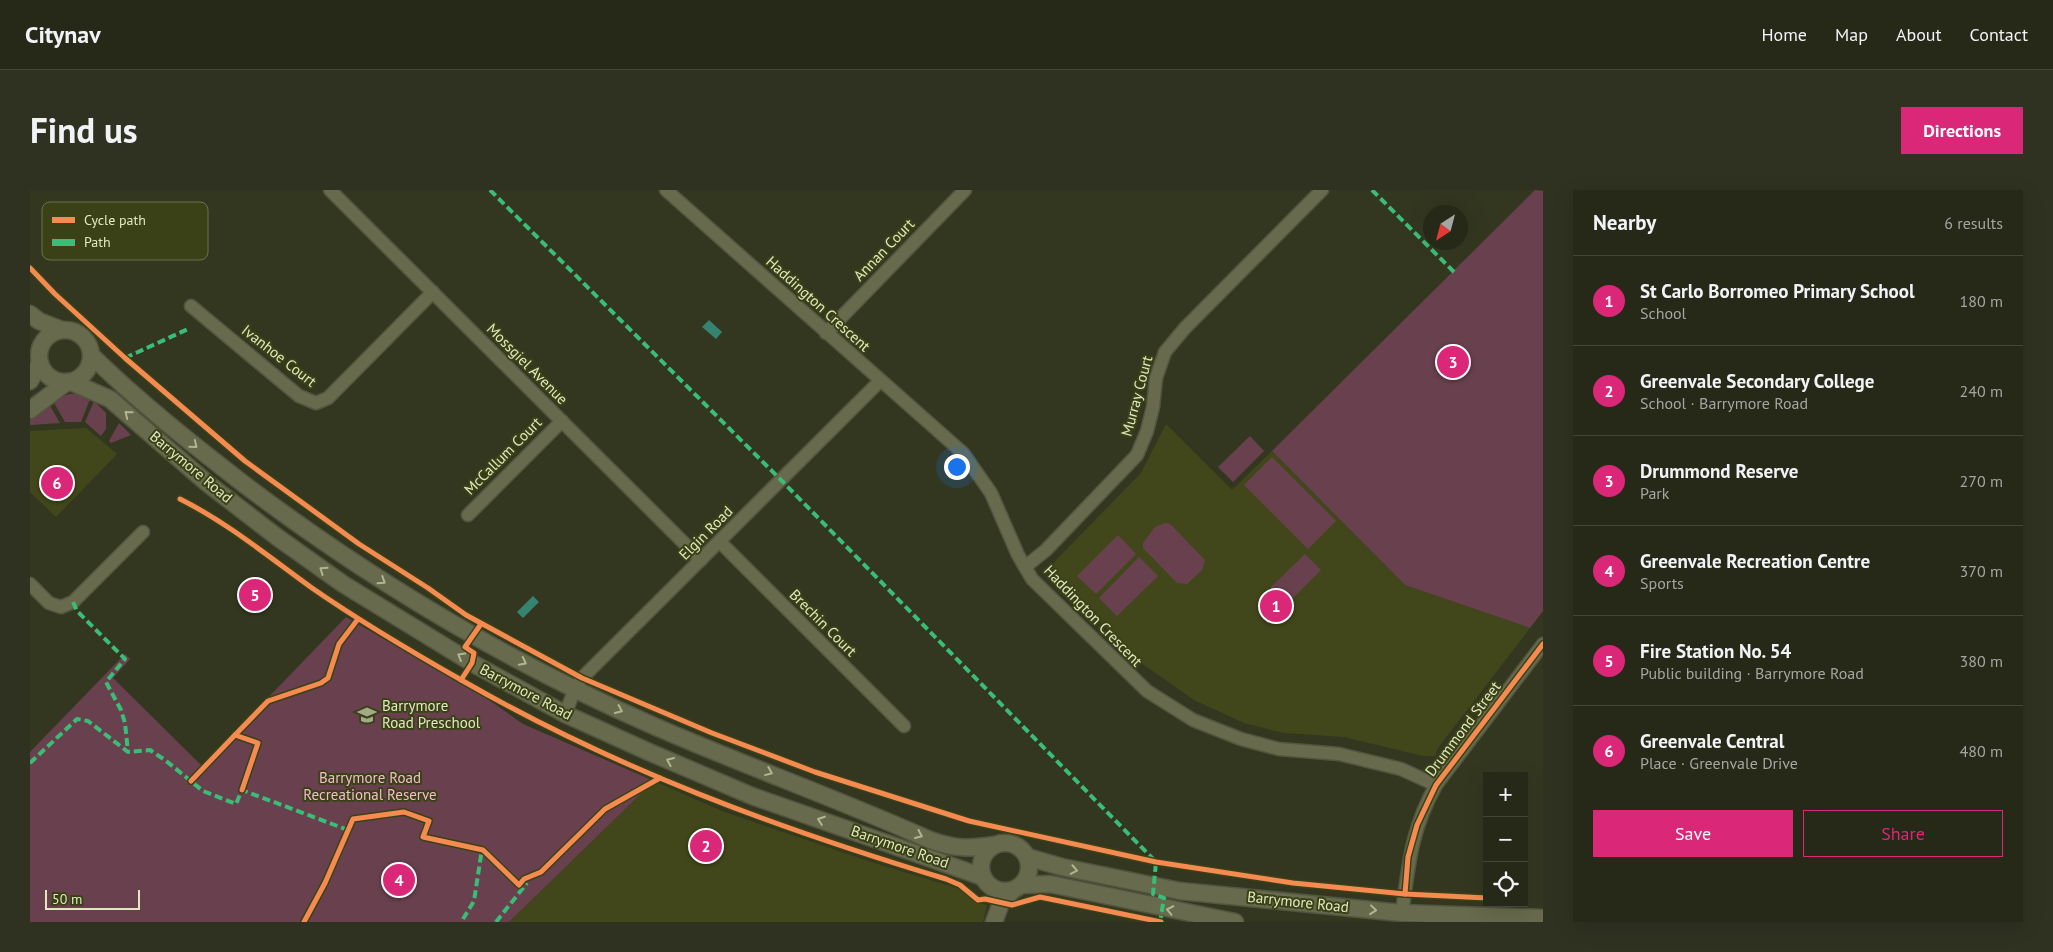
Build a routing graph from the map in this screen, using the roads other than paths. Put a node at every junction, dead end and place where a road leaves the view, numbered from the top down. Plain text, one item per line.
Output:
1 (330, 190) edge
2 (666, 190) edge
3 (965, 190) edge
4 (1322, 190) edge
5 (433, 292) junction
6 (191, 306) dead end
7 (30, 314) edge
8 (62, 330) junction
9 (826, 333) junction
10 (36, 354) edge
11 (91, 356) junction
12 (30, 381) edge
13 (880, 381) junction
14 (69, 382) junction
15 (30, 410) edge
16 (562, 421) junction
17 (468, 514) dead end
18 (143, 532) dead end
19 (720, 542) junction
20 (701, 560) junction
21 (1025, 567) junction
22 (30, 584) edge
23 (1543, 644) edge
24 (575, 689) junction
25 (565, 714) junction
26 (904, 726) dead end
27 (1436, 785) junction
28 (994, 845) junction
29 (1027, 857) junction
30 (986, 881) junction
31 (1017, 888) junction
32 (1402, 917) edge
33 (1543, 918) edge
34 (994, 922) edge
35 (1235, 922) edge

1 - 5 street, Mossgiel Avenue
2 - 9 street, Haddington Crescent
3 - 9 street, Annan Court
4 - 21 street, Murray Court
5 - 6 street, Ivanhoe Court
5 - 16 street, Mossgiel Avenue
7 - 8 street
8 - 10 street
8 - 11 street
9 - 13 street, Haddington Crescent
10 - 12 street
10 - 14 street
11 - 14 street
11 -> 24 street, Barrymore Road
13 - 19 street, Elgin Road
13 - 21 street, Haddington Crescent
14 - 15 street
25 -> 14 street, Barrymore Road
16 - 17 street, McCallum Court
16 - 20 street, Mossgiel Avenue
18 - 22 street
19 - 20 street, Elgin Road
19 - 26 street, Brechin Court
20 - 24 street, Elgin Road
21 - 27 street, Haddington Crescent
23 - 27 street, Drummond Street
24 - 25 street, Elgin Road
24 -> 28 street, Barrymore Road
30 -> 25 street, Barrymore Road
27 - 32 street, Drummond Street
28 - 29 street
28 - 30 street
29 - 31 street
29 -> 32 street, Barrymore Road
30 - 31 street
30 - 34 street
31 - 34 street
35 -> 31 street, Barrymore Road
32 - 33 street, Barrymore Road

